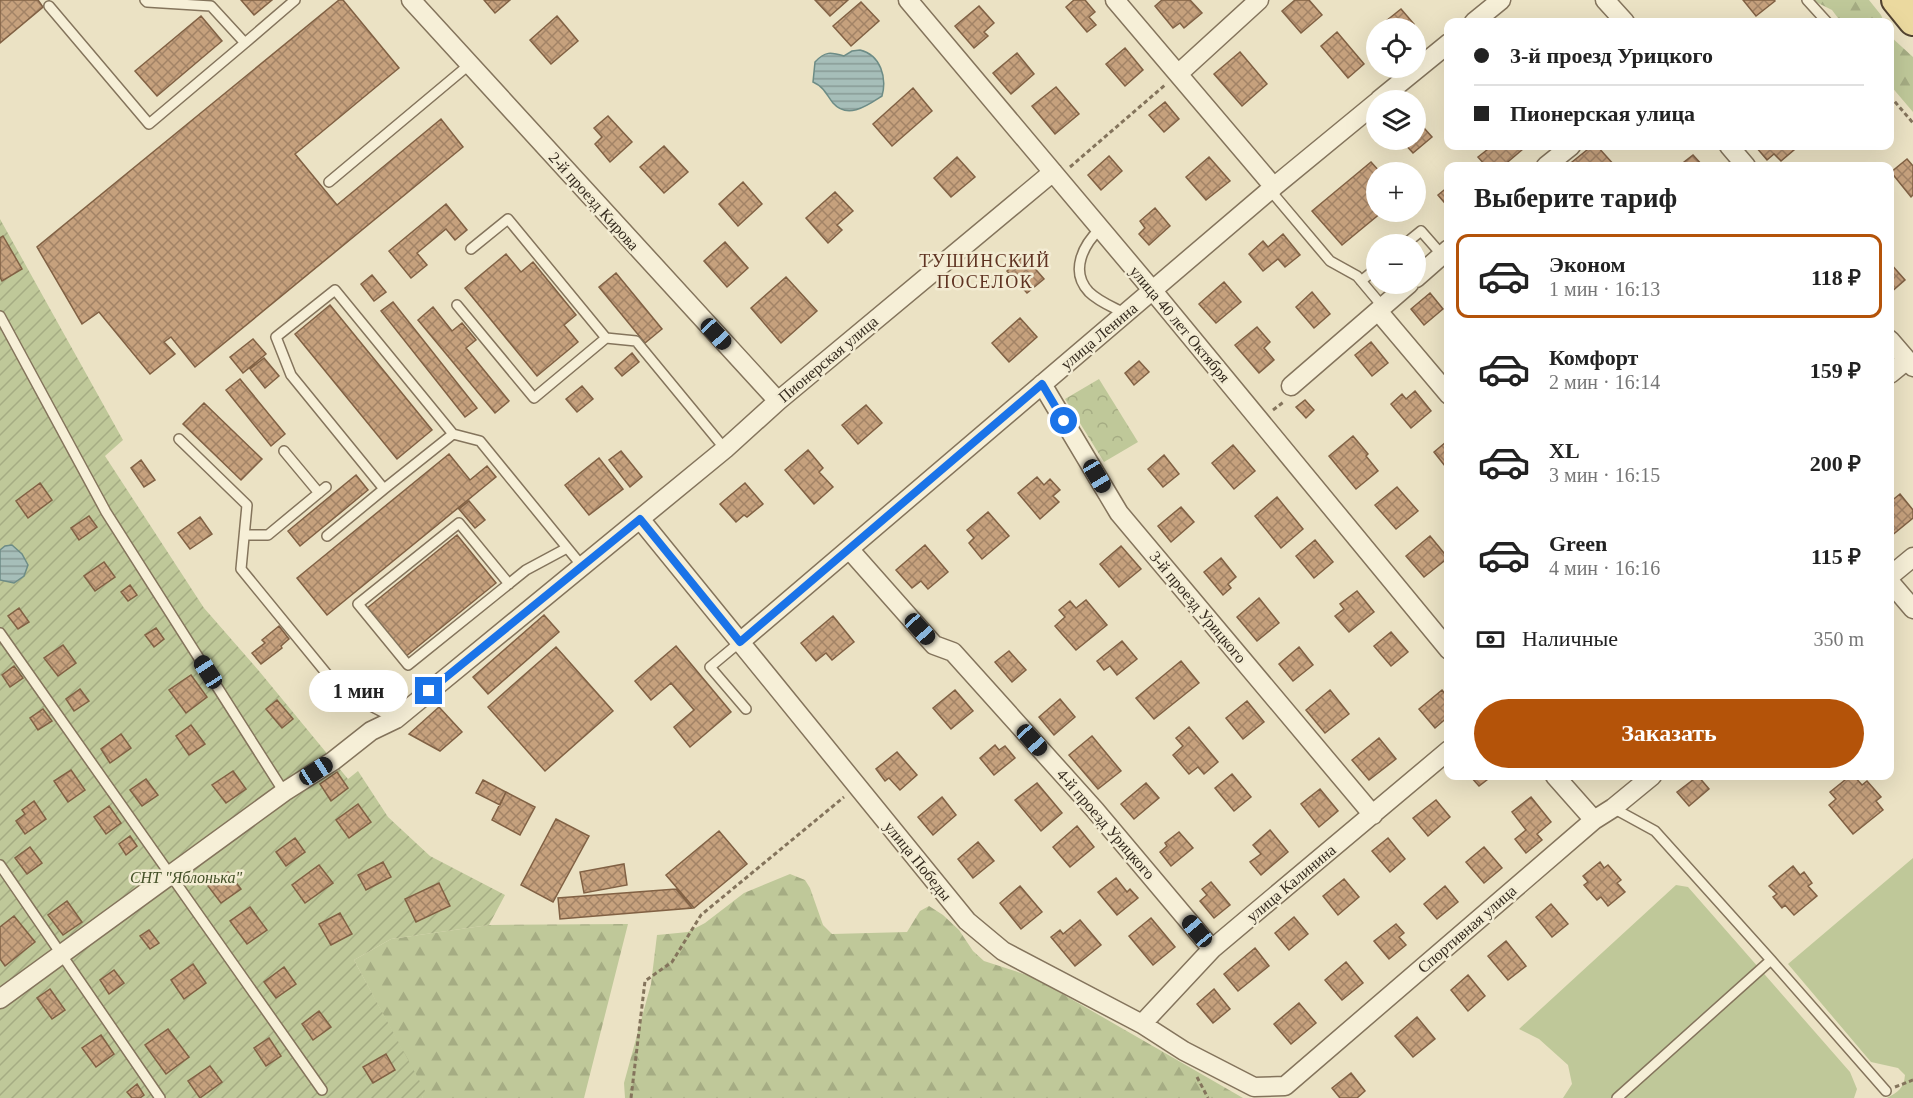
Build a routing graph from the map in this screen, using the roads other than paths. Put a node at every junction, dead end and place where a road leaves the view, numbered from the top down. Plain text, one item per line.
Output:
1 (145, 0) edge
2 (295, 0) edge
3 (411, 0) edge
4 (909, 0) edge
5 (1115, 0) edge
6 (1259, 0) edge
7 (1501, 0) edge
8 (1605, 0) edge
9 (1807, 0) edge
10 (1896, 0) edge
11 (50, 6) dead end
12 (1479, 18) edge
13 (1621, 18) edge
14 (1823, 18) edge
15 (1913, 21) edge
16 (245, 43) junction
17 (1444, 47) edge
18 (470, 64) junction
19 (1178, 74) junction
20 (1391, 90) edge
21 (1366, 111) edge
22 (1565, 150) edge
23 (1732, 150) edge
24 (1551, 162) edge
25 (1743, 162) edge
26 (1053, 172) junction
27 (329, 182) dead end
28 (1272, 188) junction
29 (1100, 229) junction
30 (1426, 235) edge
31 (471, 249) dead end
32 (1444, 251) edge
33 (1444, 253) edge
34 (1426, 269) edge
35 (1366, 277) edge
36 (1361, 281) junction
37 (1153, 291) junction
38 (1397, 294) edge
39 (457, 305) dead end
40 (1380, 309) junction
41 (1126, 314) junction
42 (0, 316) edge
43 (606, 338) junction
44 (1894, 345) edge
45 (1910, 364) edge
46 (1894, 372) edge
47 (1042, 384) junction
48 (1291, 386) road end
49 (1444, 389) edge
50 (778, 401) junction
51 (453, 434) junction
52 (179, 439) dead end
53 (725, 449) junction
54 (284, 451) dead end
55 (384, 489) junction
56 (640, 519) junction
57 (244, 535) junction
58 (327, 536) dead end
59 (567, 548) junction
60 (849, 549) junction
61 (1913, 557) edge
62 (582, 566) junction
63 (1894, 573) edge
64 (508, 584) junction
65 (1894, 587) edge
66 (1913, 609) edge
67 (0, 633) edge
68 (740, 642) junction
69 (1444, 644) edge
70 (746, 709) dead end
71 (396, 719) junction
72 (1444, 754) edge
73 (1559, 780) edge
74 (1647, 780) edge
75 (284, 792) junction
76 (1613, 808) junction
77 (1374, 815) junction
78 (1594, 820) junction
79 (0, 865) edge
80 (170, 875) junction
81 (1212, 949) junction
82 (62, 954) junction
83 (1771, 960) junction
84 (0, 999) edge
85 (1142, 1024) junction
86 (1285, 1086) joint
87 (322, 1090) dead end
88 (1886, 1091) road end
89 (160, 1098) edge
90 (1617, 1098) edge

1 - 16 lane
2 - 16 lane
3 - 18 street, 2-й проезд Кирова
4 - 26 street, улица 40 лет Октября
5 - 19 street
6 - 19 street
7 - 12 street
8 - 13 street
9 - 14 lane
10 - 15 main road
11 - 16 lane
17 - 20 street, улица Ленина
18 - 27 lane
18 - 50 street, 2-й проезд Кирова
19 - 28 street
21 - 28 street, улица Ленина
22 - 24 street
23 - 25 street
26 - 29 street, улица 40 лет Октября
26 - 50 street, Пионерская улица
28 - 36 lane
28 - 37 street, улица Ленина
29 - 37 street, улица 40 лет Октября
29 - 41 lane
30 - 32 lane
31 - 43 lane
33 - 34 street
35 - 36 lane
36 - 40 lane
37 - 41 street, улица Ленина
37 - 69 street, улица 40 лет Октября
38 - 40 street
39 - 43 lane
40 - 48 street
40 - 49 street
41 - 47 street, улица Ленина
42 - 75 lane
43 - 53 lane
44 - 45 street
45 - 46 street
47 - 60 street, улица Ленина
47 - 77 street, 3-й проезд Урицкого
50 - 53 street, Пионерская улица
51 - 55 lane
51 - 55 lane
51 - 59 lane
52 - 57 lane
53 - 56 street, Пионерская улица
54 - 57 lane
55 - 58 lane
56 - 62 street, Пионерская улица
56 - 68 street, улица Победы
57 - 71 lane
59 - 62 lane
59 - 64 lane
60 - 68 street, улица Ленина
60 - 81 street, 4-й проезд Урицкого
61 - 63 street
62 - 71 street, Пионерская улица
64 - 64 lane
65 - 66 street
67 - 80 lane
68 - 70 lane
68 - 85 street, улица Победы
71 - 75 street, Пионерская улица
72 - 77 street, улица Калинина
73 - 78 street
74 - 76 street, Спортивная улица
75 - 80 street, Пионерская улица
76 - 78 street, Спортивная улица
76 - 83 lane
77 - 81 street, улица Калинина
78 - 86 street, Спортивная улица
79 - 82 lane
80 - 82 street, Пионерская улица
80 - 87 lane
81 - 85 street, улица Калинина
82 - 84 street, Пионерская улица
82 - 89 lane
83 - 88 lane
83 - 90 lane
85 - 86 street, улица Победы

